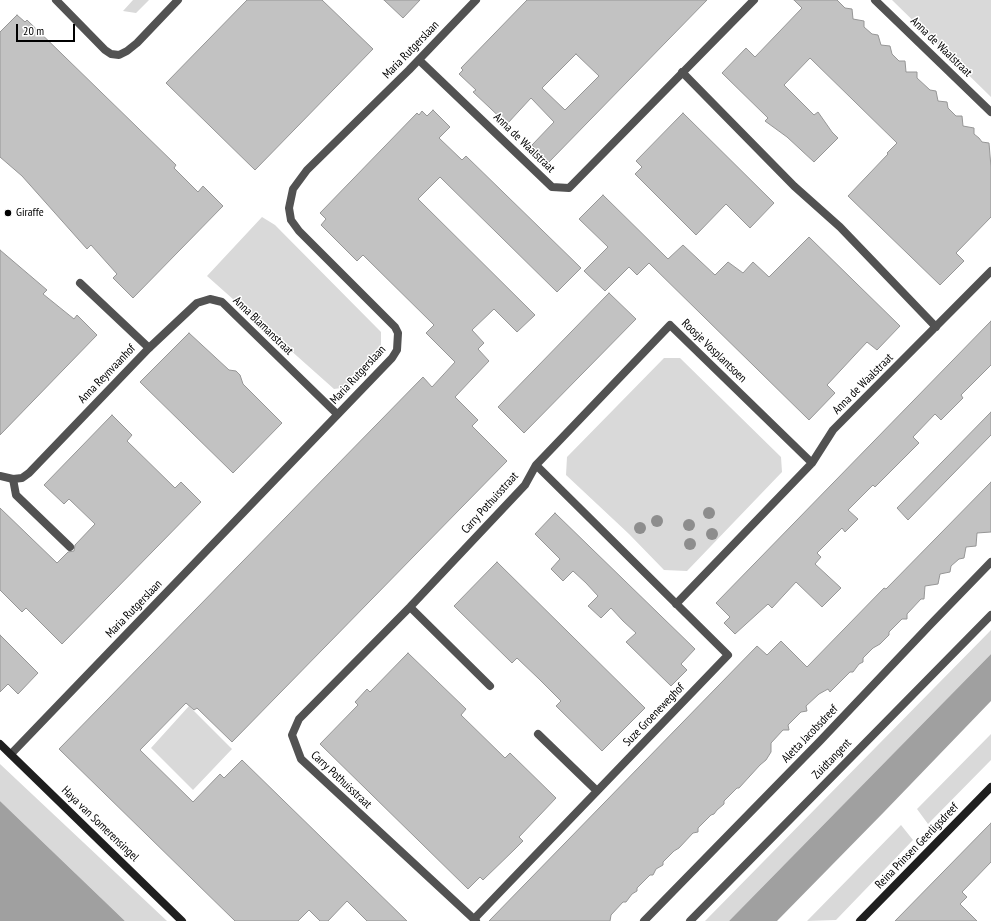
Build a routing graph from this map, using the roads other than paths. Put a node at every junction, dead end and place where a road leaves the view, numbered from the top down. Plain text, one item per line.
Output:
1 (56, 0) edge
2 (178, 0) edge
3 (476, 0) edge
4 (754, 0) edge
5 (875, 0) edge
6 (419, 60) junction
7 (682, 72) junction
8 (991, 112) edge
9 (991, 271) edge
10 (80, 283) dead end
11 (936, 327) junction
12 (149, 348) junction
13 (337, 414) junction
14 (812, 463) junction
15 (536, 465) junction
16 (0, 476) edge
17 (13, 480) junction
18 (70, 547) dead end
19 (991, 562) edge
20 (676, 604) junction
21 (410, 608) junction
22 (991, 615) edge
23 (490, 686) dead end
24 (538, 734) dead end
25 (0, 744) edge
26 (11, 754) junction
27 (991, 787) edge
28 (597, 791) junction
29 (475, 920) edge
30 (182, 921) edge
31 (644, 921) edge
32 (690, 921) edge
33 (860, 921) edge

1 - 2 street
3 - 6 street, Maria Rutgerslaan
4 - 7 street, Anna de Waalstraat
5 - 8 street, Anna de Waalstraat
6 - 7 street, Anna de Waalstraat
6 - 13 street, Maria Rutgerslaan
7 - 11 street
9 - 11 street, Anna de Waalstraat
10 - 12 street, Anna Reynvaanhof
11 - 14 street, Anna de Waalstraat
12 - 13 street, Anna Blamanstraat
12 - 17 street, Anna Reynvaanhof
13 - 26 street, Maria Rutgerslaan
14 - 15 street, Roosje Vosplantsoen
14 - 20 street
15 - 20 street
15 - 21 street, Carry Pothuisstraat
16 - 17 street
17 - 18 street
19 - 31 street, Aletta Jacobsdreef
20 - 28 street, Suze Groeneweghof
21 - 23 street
21 - 29 street, Carry Pothuisstraat
22 - 32 street, Zuidtangent
24 - 28 street
25 - 26 street, Haya van Somerensingel
26 - 30 street, Haya van Somerensingel
27 - 33 street, Reina Prinsen Geerligsdreef
28 - 29 street, Suze Groeneweghof

